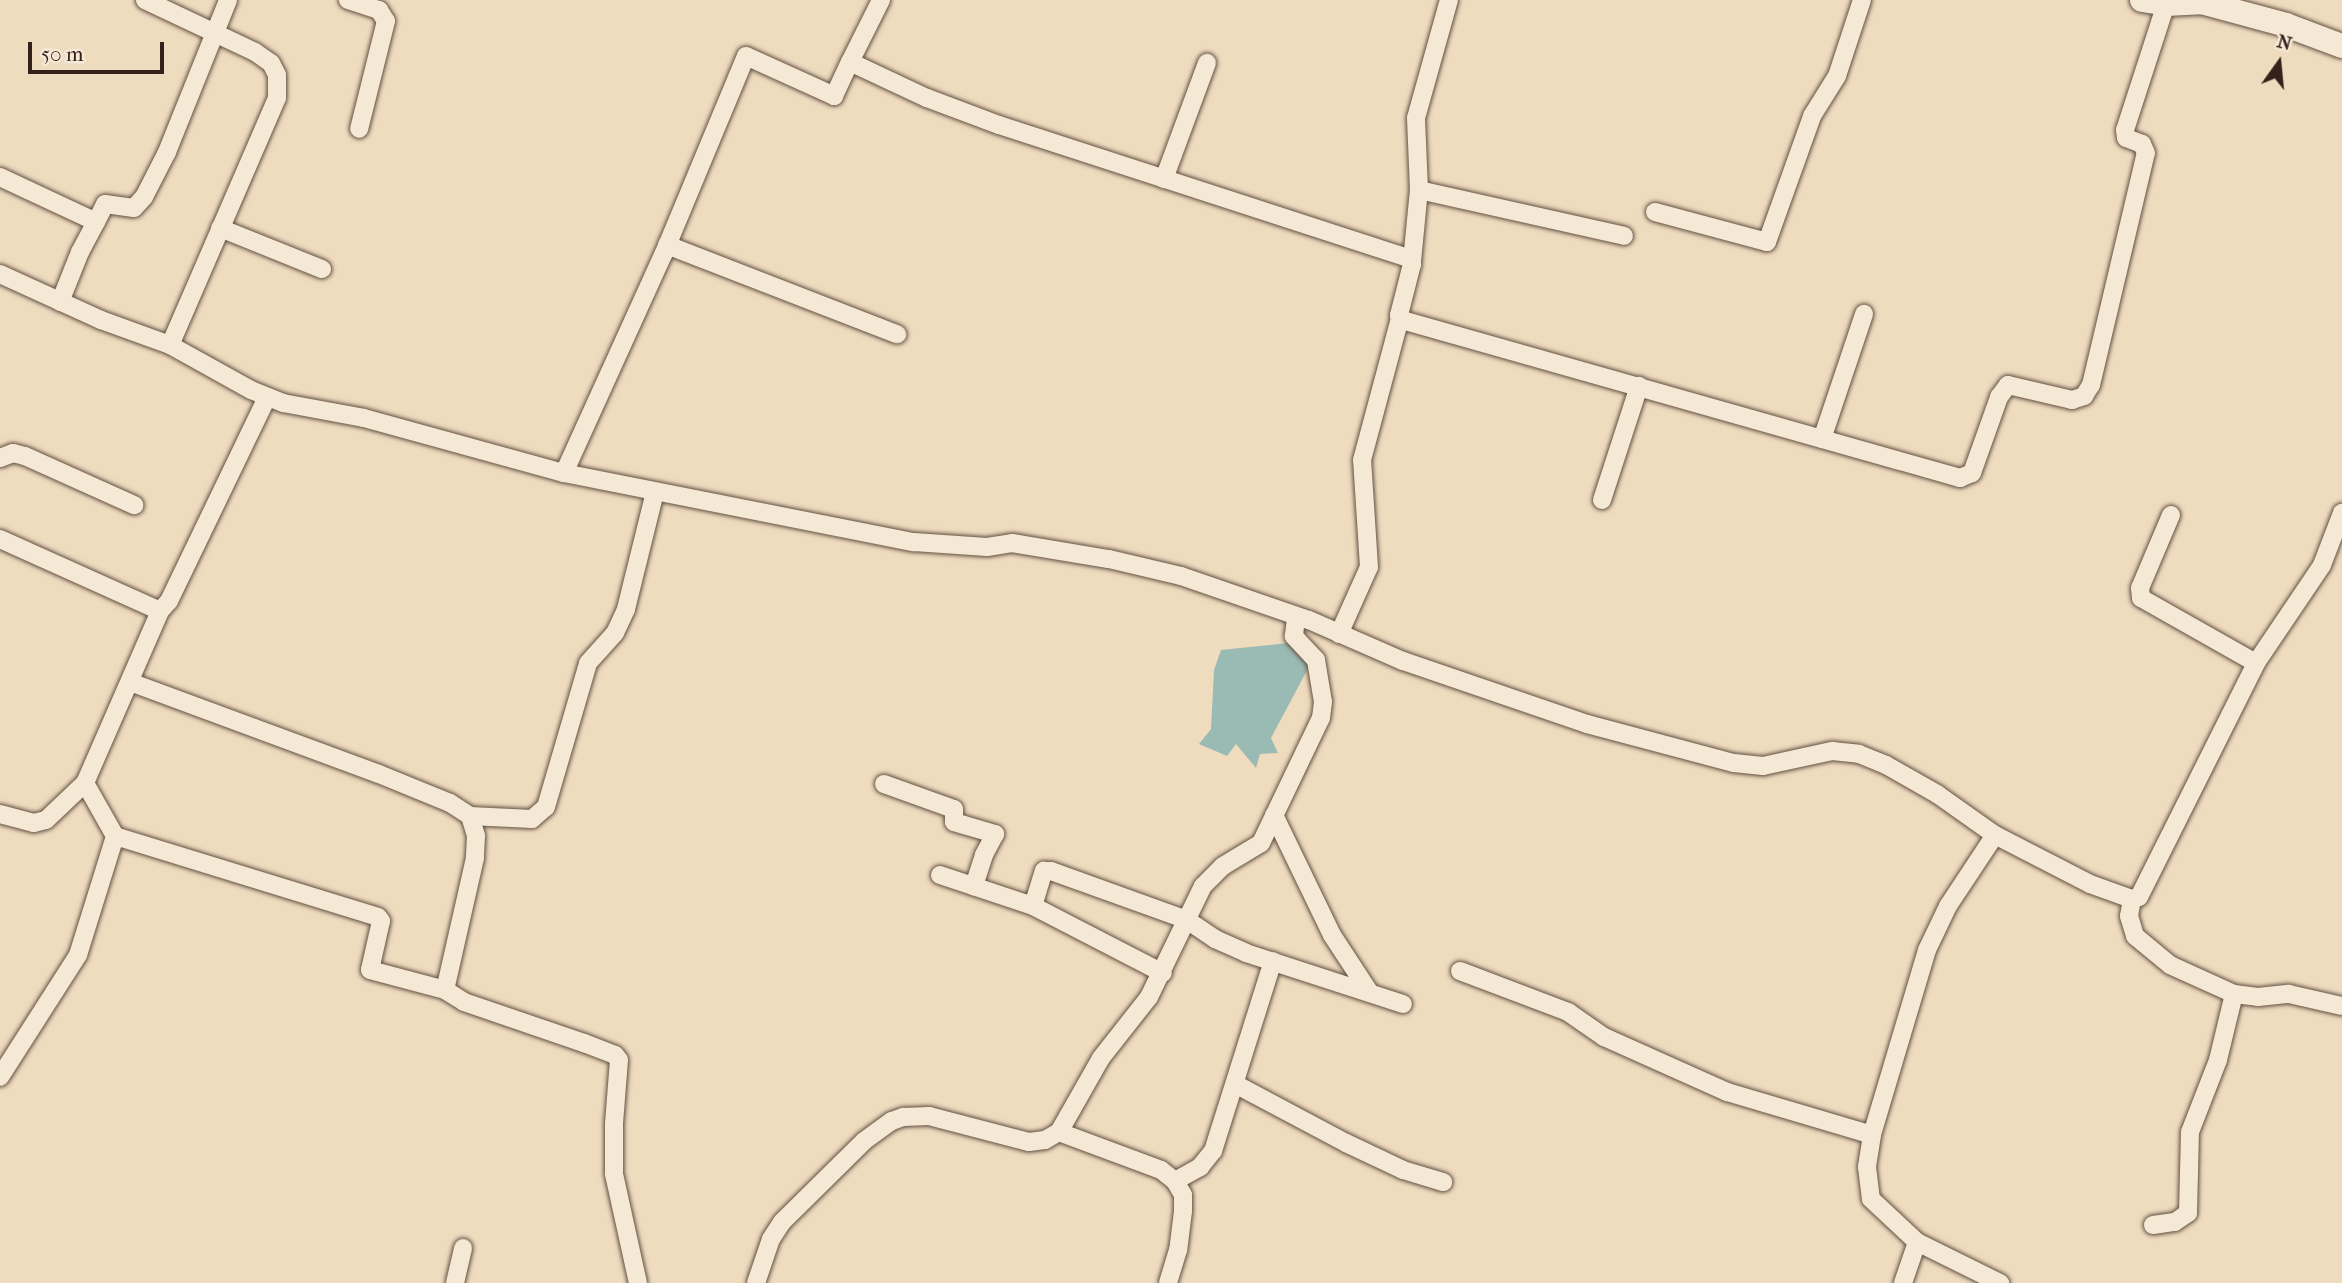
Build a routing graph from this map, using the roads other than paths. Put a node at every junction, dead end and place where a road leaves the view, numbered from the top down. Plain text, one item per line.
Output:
1 (145, 0) edge
2 (228, 0) edge
3 (348, 0) edge
4 (881, 0) edge
5 (1449, 0) edge
6 (1862, 0) edge
7 (2142, 0) edge
8 (2166, 4) junction
9 (217, 32) junction
10 (2342, 46) edge
11 (850, 62) junction
12 (1207, 63) dead end
13 (359, 129) dead end
14 (0, 177) edge
15 (1164, 179) junction
16 (1419, 190) junction
17 (1655, 212) dead end
18 (96, 222) junction
19 (220, 228) junction
20 (1624, 236) dead end
21 (667, 244) junction
22 (1412, 261) junction
23 (322, 269) dead end
24 (0, 274) edge
25 (60, 302) junction
26 (1864, 314) dead end
27 (1400, 318) junction
28 (897, 334) dead end
29 (170, 345) junction
30 (1639, 386) junction
31 (267, 397) junction
32 (1822, 439) junction
33 (0, 457) edge
34 (564, 473) junction
35 (655, 492) junction
36 (1602, 500) dead end
37 (134, 505) dead end
38 (2342, 513) edge
39 (2171, 514) dead end
40 (0, 539) edge
41 (160, 611) junction
42 (1296, 616) junction
43 (1339, 634) junction
44 (2256, 663) junction
45 (130, 682) junction
46 (85, 783) junction
47 (884, 784) dead end
48 (0, 814) edge
49 (470, 816) junction
50 (1275, 816) junction
51 (1995, 835) junction
52 (116, 836) junction
53 (940, 874) dead end
54 (974, 886) junction
55 (2132, 899) junction
56 (1033, 906) junction
57 (1187, 920) junction
58 (1273, 961) junction
59 (1460, 971) dead end
60 (1163, 973) junction
61 (445, 990) junction
62 (1370, 993) junction
63 (2234, 994) junction
64 (1403, 1004) dead end
65 (2342, 1006) edge
66 (0, 1077) edge
67 (1235, 1084) junction
68 (1059, 1132) junction
69 (1872, 1135) junction
70 (1175, 1181) junction
71 (1443, 1182) dead end
72 (2153, 1226) dead end
73 (1917, 1242) junction
74 (463, 1248) dead end
75 (455, 1283) edge
76 (638, 1283) edge
77 (756, 1283) edge
78 (1168, 1283) edge
79 (1903, 1283) edge
80 (2000, 1283) edge

1 - 9 street
2 - 9 street
3 - 13 street
4 - 11 street
5 - 16 street
6 - 17 street
7 - 8 main road
8 - 10 main road
8 - 32 street
9 - 18 street
9 - 19 street
11 - 15 street
11 - 21 street
12 - 15 street
14 - 18 street
15 - 22 street
16 - 20 street
16 - 22 street
18 - 25 street
19 - 23 street
19 - 29 street
21 - 28 street
21 - 34 street
22 - 27 street
24 - 25 street
25 - 29 street
26 - 32 street
27 - 30 street
27 - 43 street
29 - 31 street
30 - 32 street
30 - 36 street
31 - 34 street
31 - 41 street
33 - 37 street
34 - 35 street
35 - 42 street
35 - 49 street
38 - 44 street
39 - 44 street
40 - 41 street
41 - 45 street
42 - 43 street
42 - 50 street
43 - 51 street
44 - 55 street
45 - 46 street
45 - 49 street
46 - 48 street
46 - 52 street
47 - 54 street
49 - 61 street
50 - 57 street
50 - 62 street
51 - 55 street
51 - 69 street
52 - 61 street
52 - 66 street
53 - 54 street
54 - 56 street
55 - 63 street
56 - 57 street
56 - 60 street
57 - 58 street
57 - 60 street
58 - 62 street
58 - 67 street
59 - 69 street
60 - 68 street
61 - 76 street
62 - 64 street
63 - 65 street
63 - 72 street
67 - 70 street
67 - 71 street
68 - 70 street
68 - 77 street
69 - 73 street
70 - 78 street
73 - 79 street
73 - 80 street
74 - 75 street

